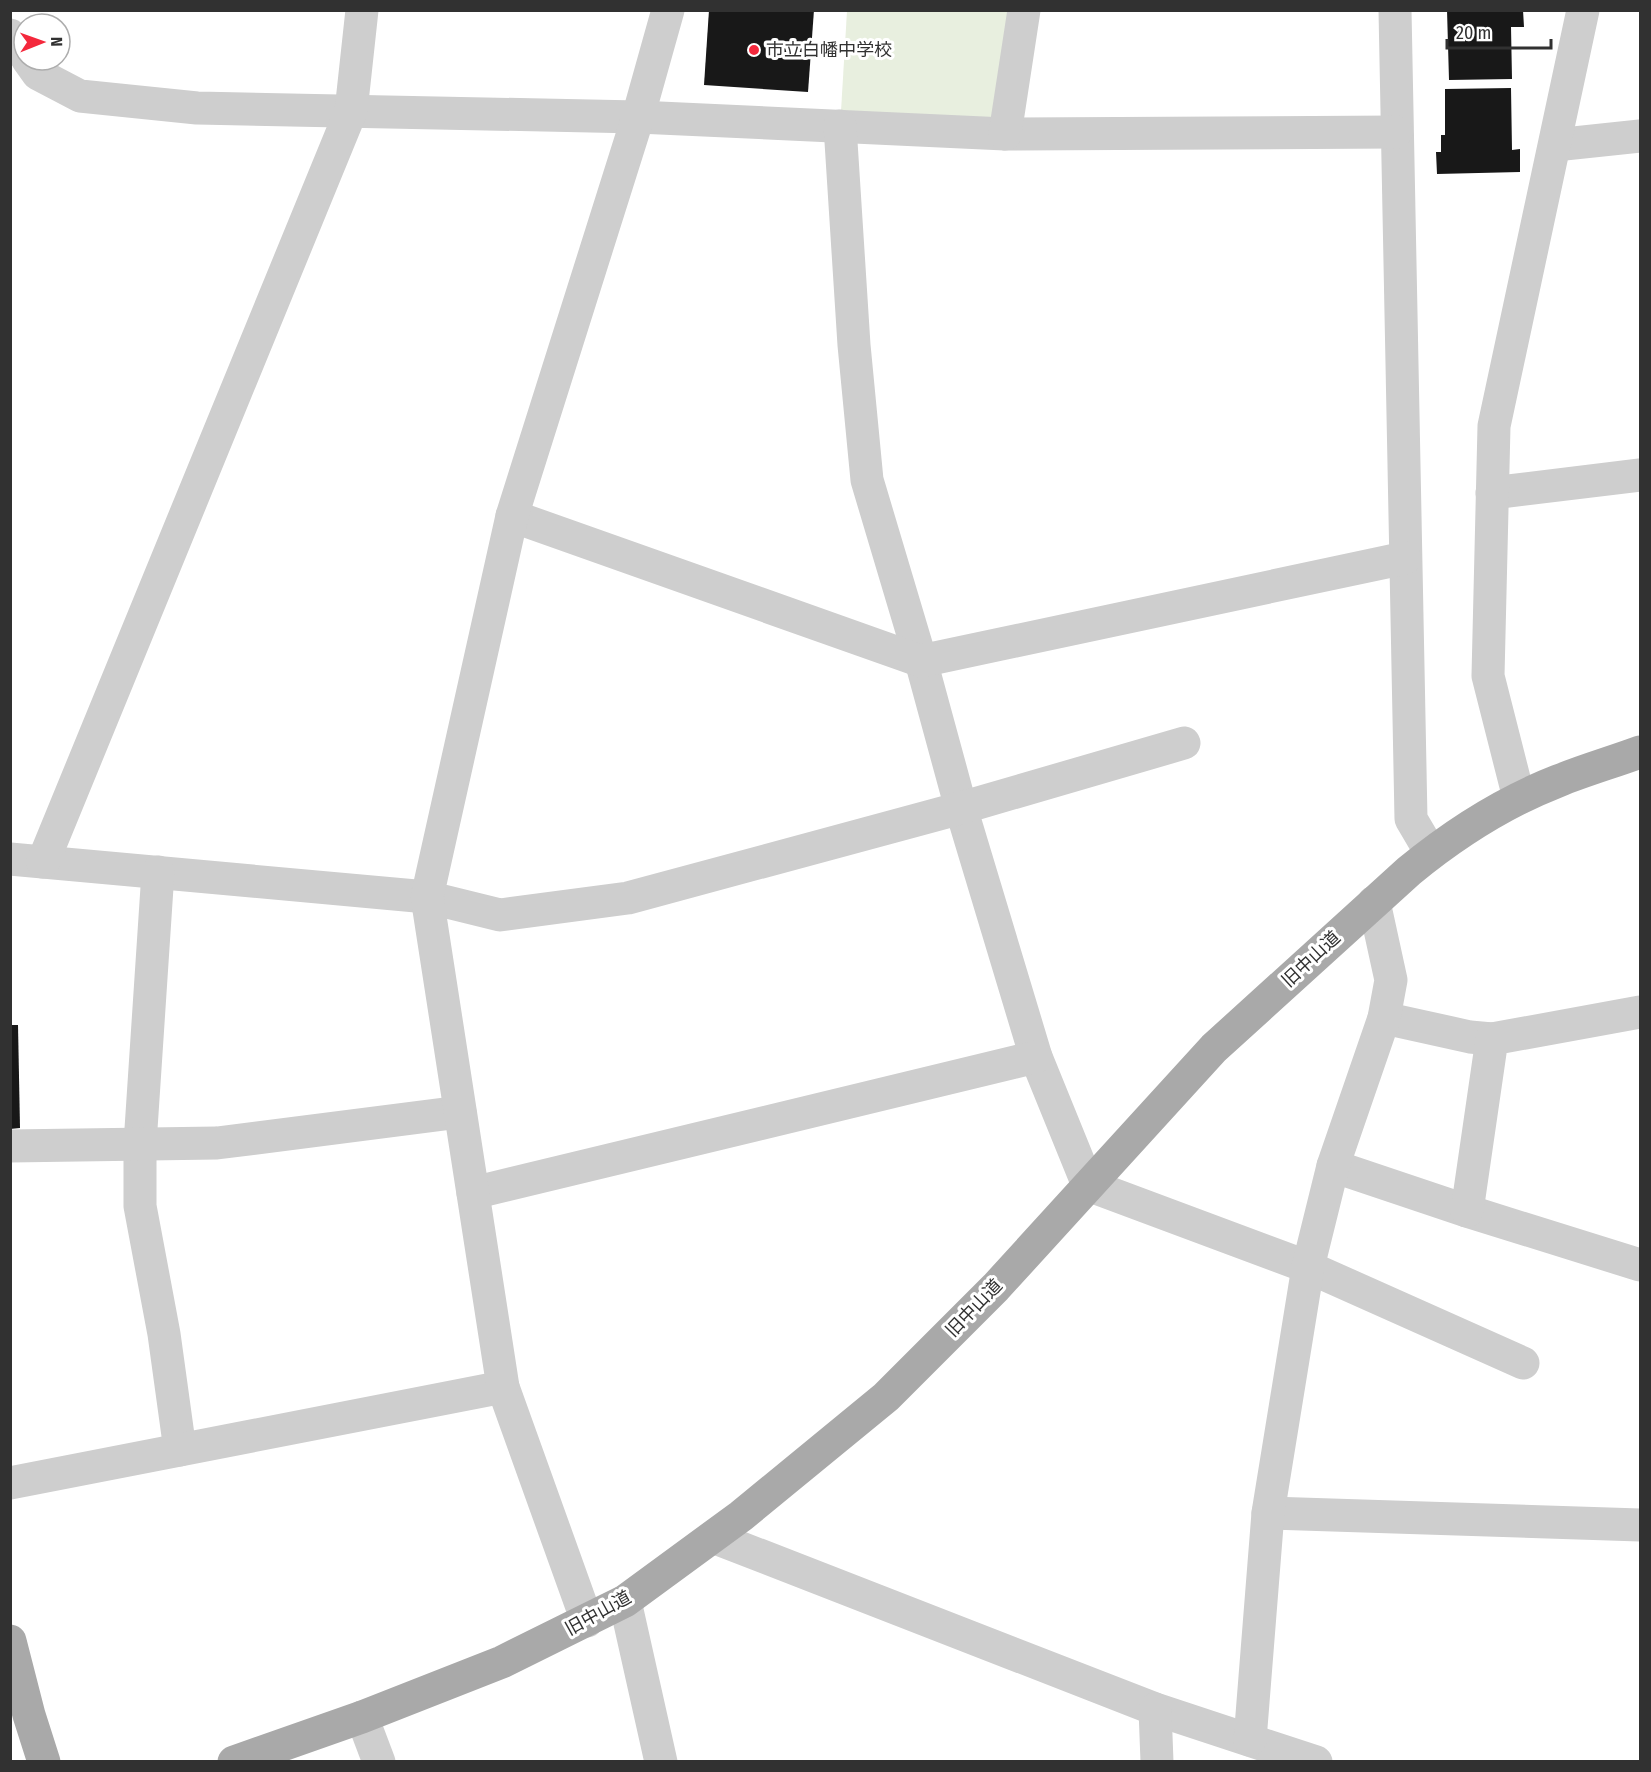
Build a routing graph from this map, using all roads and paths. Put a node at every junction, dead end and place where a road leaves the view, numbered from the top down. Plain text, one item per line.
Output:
1 (362, 10) edge
2 (669, 10) edge
3 (1024, 10) edge
4 (1395, 10) edge
5 (1583, 10) edge
6 (37, 72) edge
7 (351, 111) junction
8 (638, 117) junction
9 (840, 126) junction
10 (1396, 132) junction
11 (1005, 134) junction
12 (1641, 136) edge
13 (1556, 145) junction
14 (1641, 475) edge
15 (1492, 492) junction
16 (512, 516) junction
17 (1405, 558) junction
18 (921, 661) junction
19 (1184, 743) dead end
20 (1641, 752) edge
21 (1520, 798) junction
22 (962, 808) junction
23 (1431, 853) junction
24 (10, 859) edge
25 (44, 862) junction
26 (158, 872) junction
27 (427, 897) junction
28 (1374, 902) junction
29 (1641, 1012) edge
30 (1384, 1018) junction
31 (1492, 1039) junction
32 (1036, 1057) junction
33 (460, 1112) junction
34 (140, 1144) junction
35 (10, 1146) edge
36 (1333, 1166) junction
37 (1088, 1185) junction
38 (472, 1193) junction
39 (1467, 1212) junction
40 (1641, 1265) edge
41 (1308, 1267) junction
42 (1523, 1363) dead end
43 (502, 1387) junction
44 (180, 1450) junction
45 (10, 1483) edge
46 (1268, 1513) junction
47 (1641, 1525) edge
48 (713, 1537) junction
49 (625, 1600) junction
50 (587, 1621) junction
51 (10, 1641) edge
52 (1155, 1709) junction
53 (362, 1717) junction
54 (1250, 1740) junction
55 (44, 1761) edge
56 (234, 1761) edge
57 (379, 1761) edge
58 (661, 1761) edge
59 (1157, 1761) edge
60 (1316, 1761) edge

1 - 7 street
2 - 8 street
3 - 11 street
4 - 10 street
5 - 13 street
6 - 7 street
7 - 8 street
7 - 25 street
8 - 9 street
8 - 16 street
9 - 11 street
9 - 18 street
10 - 11 street
10 - 17 street
12 - 13 street
13 - 15 street
14 - 15 street
15 - 21 street
16 - 18 street
16 - 27 street
17 - 18 street
17 - 23 street
18 - 22 street
19 - 22 street
20 - 21 main road, 旧中山道
21 - 23 main road, 旧中山道
22 - 27 street
22 - 32 street
23 - 28 main road, 旧中山道
24 - 25 street
25 - 26 street
26 - 27 street
26 - 34 street
27 - 33 street
28 - 30 street
28 - 37 main road, 旧中山道
29 - 31 street
30 - 31 street
30 - 36 street
31 - 39 street
32 - 37 street
32 - 38 street
33 - 34 street
33 - 38 street
34 - 35 street
34 - 44 street
36 - 39 street
36 - 41 street
37 - 41 street
37 - 48 main road, 旧中山道
38 - 43 street
39 - 40 street
41 - 42 street
41 - 46 street
43 - 44 street
43 - 50 street
44 - 45 street
46 - 47 street
46 - 54 street
48 - 49 main road, 旧中山道
48 - 52 street
49 - 50 main road, 旧中山道
49 - 58 street
50 - 53 main road, 旧中山道
51 - 55 main road
52 - 54 street
52 - 59 street
53 - 56 main road, 旧中山道
53 - 57 street
54 - 60 street

